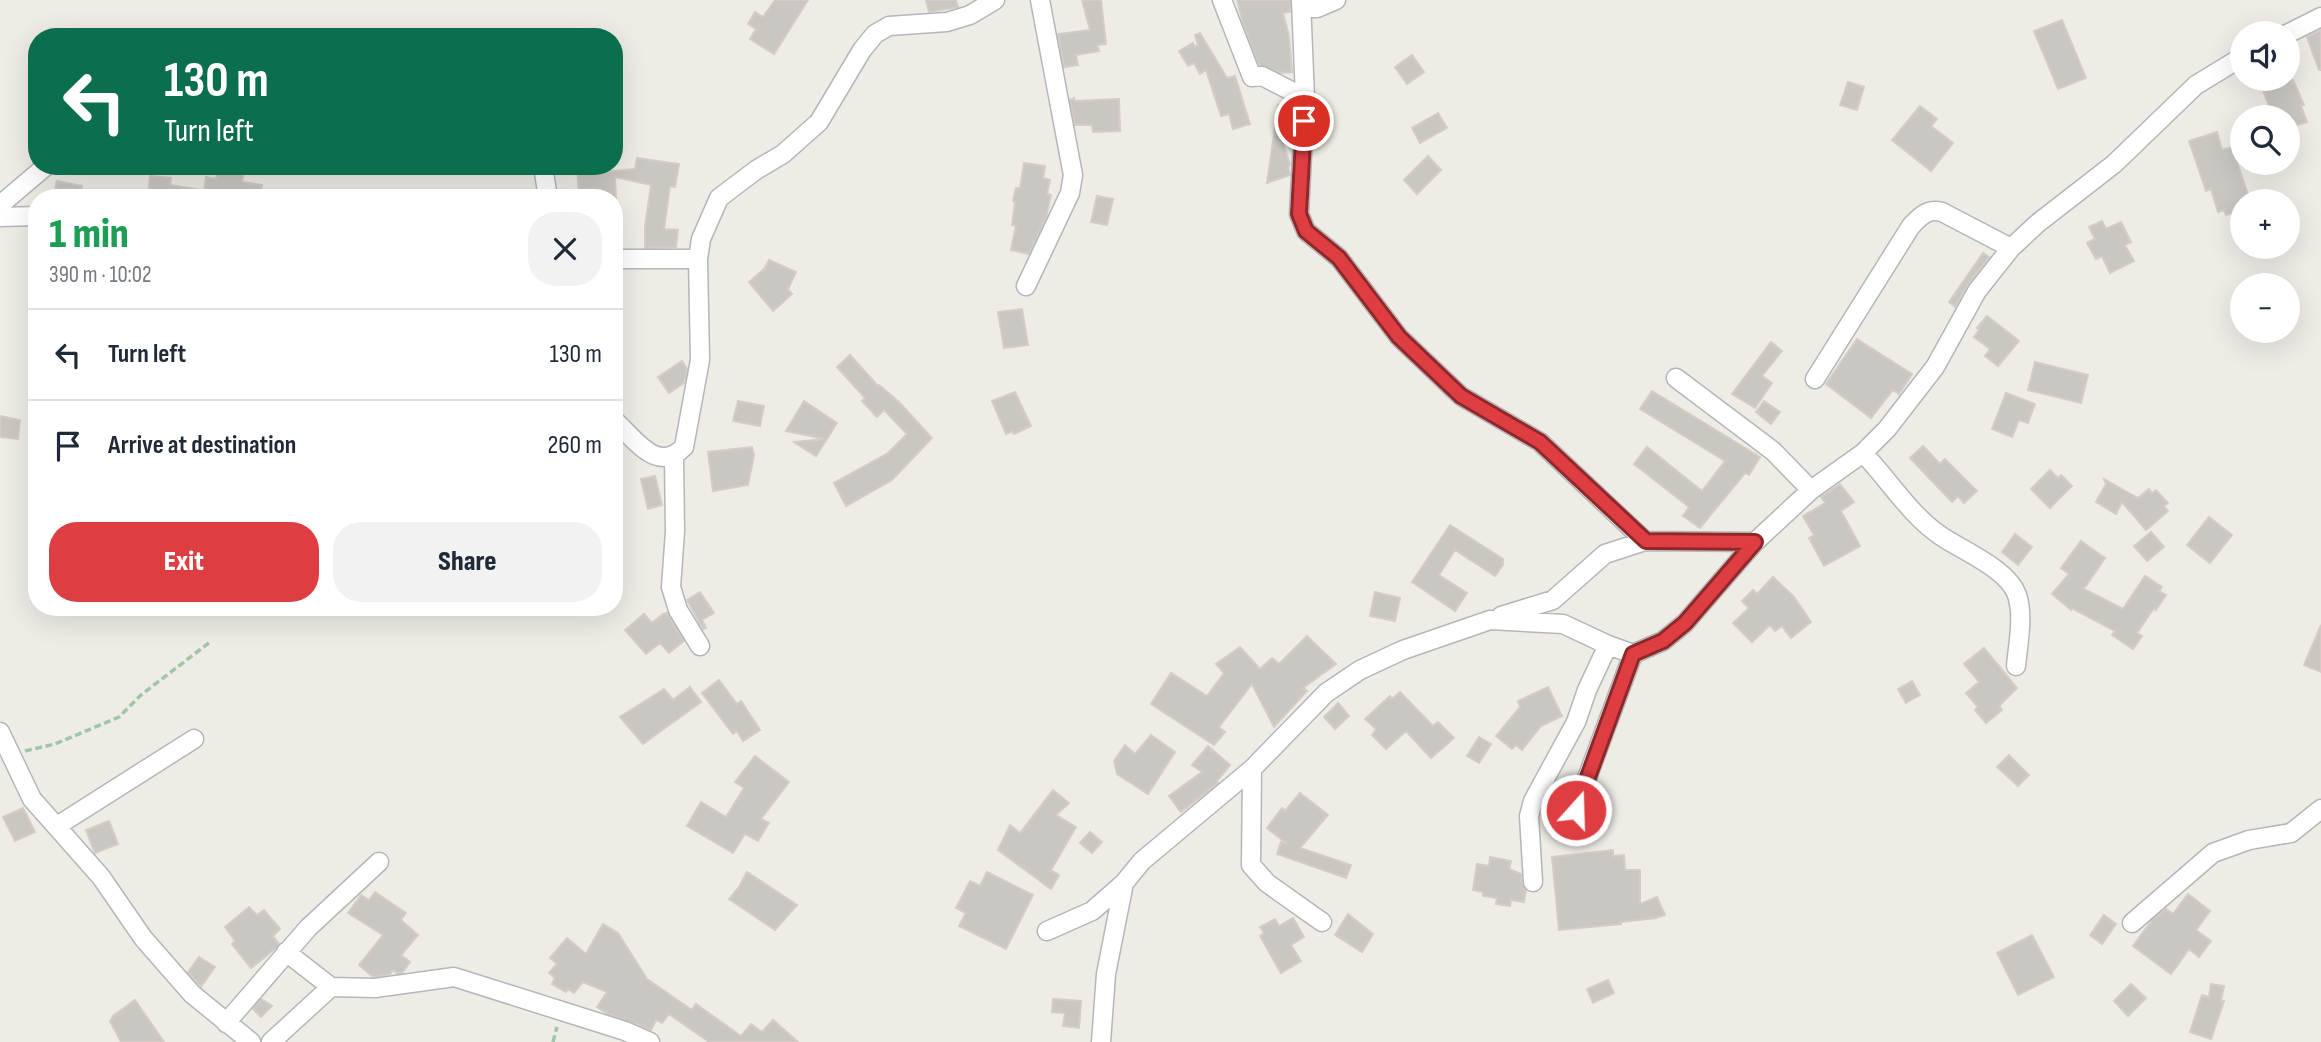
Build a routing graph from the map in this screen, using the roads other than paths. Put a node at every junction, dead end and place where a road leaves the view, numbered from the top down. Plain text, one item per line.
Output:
1 (995, 0) edge
2 (1040, 0) edge
3 (1222, 0) edge
4 (1336, 0) edge
5 (1301, 4) edge
6 (2321, 17) edge
7 (2300, 28) edge
8 (2230, 64) edge
9 (1305, 98) junction
10 (35, 175) edge
11 (0, 205) edge
12 (28, 216) edge
13 (0, 217) edge
14 (2011, 248) junction
15 (623, 259) edge
16 (698, 259) junction
17 (1026, 286) dead end
18 (1676, 378) dead end
19 (1815, 380) dead end
20 (623, 429) edge
21 (1863, 453) junction
22 (674, 457) junction
23 (1811, 490) junction
24 (1646, 541) junction
25 (1755, 542) junction
26 (1490, 620) junction
27 (1608, 645) junction
28 (700, 646) dead end
29 (1633, 654) junction
30 (2016, 666) dead end
31 (0, 732) edge
32 (194, 739) dead end
33 (1252, 769) junction
34 (2321, 809) edge
35 (57, 826) junction
36 (1567, 832) dead end
37 (379, 862) dead end
38 (1533, 882) dead end
39 (1124, 883) junction
40 (1322, 922) dead end
41 (2132, 923) dead end
42 (1047, 931) dead end
43 (286, 951) junction
44 (331, 987) junction
45 (226, 1023) junction
46 (251, 1042) edge
47 (271, 1042) edge
48 (650, 1042) edge
49 (1101, 1042) edge

1 - 16 street
2 - 17 street
3 - 9 street
4 - 5 street
5 - 9 street
6 - 7 street
8 - 14 street
9 - 24 street
10 - 11 street
12 - 13 street
14 - 19 street
14 - 21 street
15 - 16 street
16 - 22 street
18 - 23 street
20 - 22 street
21 - 23 street
21 - 30 street
22 - 28 street
23 - 25 street
24 - 25 street
24 - 26 street
25 - 29 street
26 - 27 street
26 - 33 street
27 - 29 street
27 - 38 street
29 - 36 street
31 - 35 street
32 - 35 street
33 - 39 street
33 - 40 street
34 - 41 street
35 - 45 street
37 - 43 street
39 - 42 street
39 - 49 street
43 - 44 street
43 - 45 street
44 - 47 street
44 - 48 street
45 - 46 street

